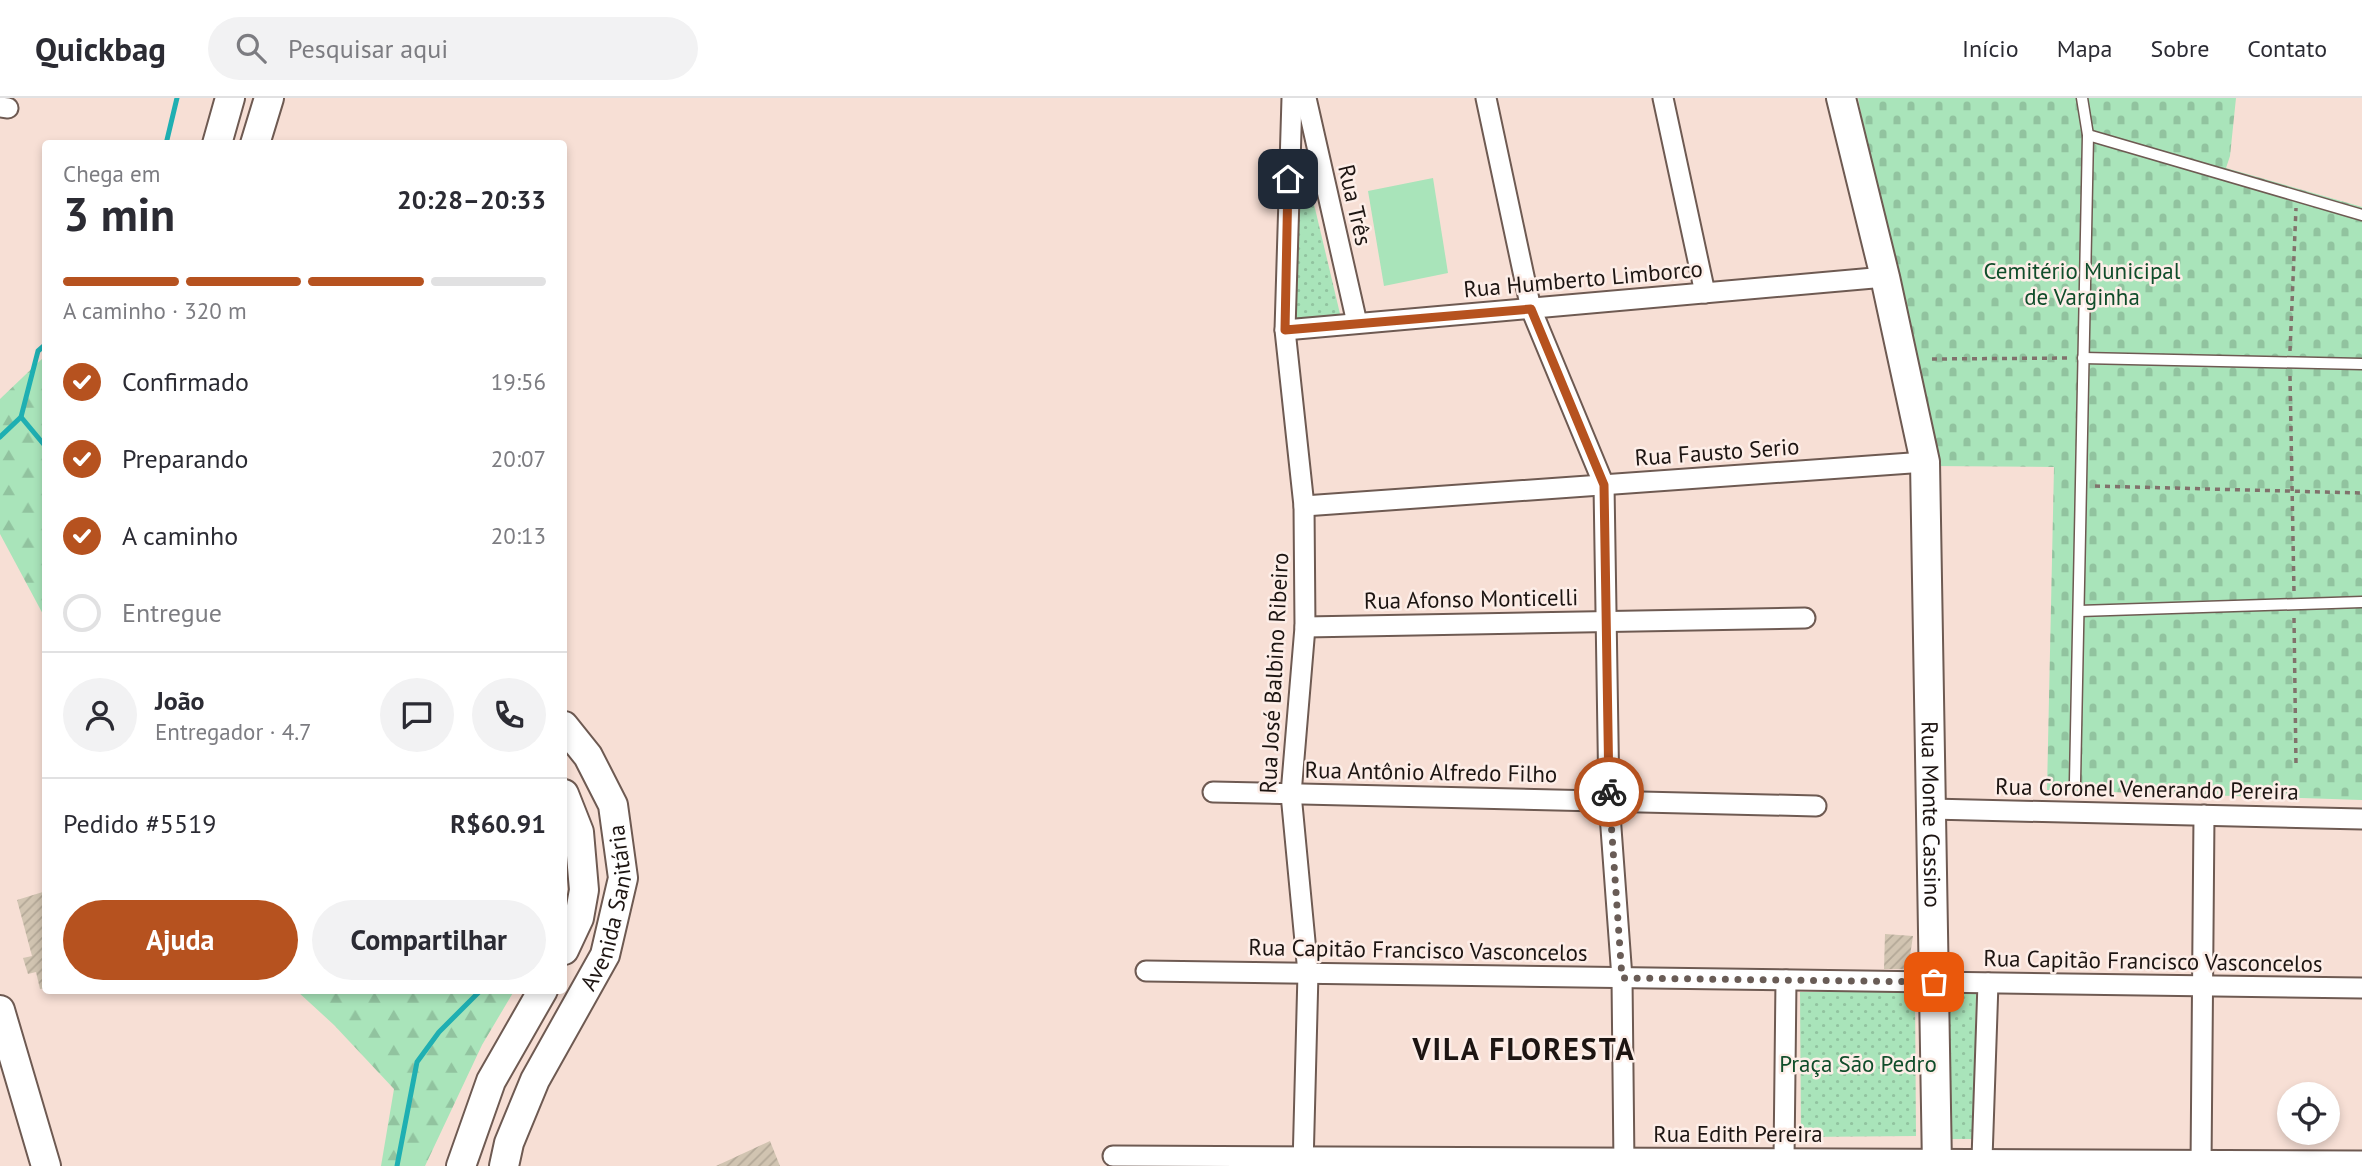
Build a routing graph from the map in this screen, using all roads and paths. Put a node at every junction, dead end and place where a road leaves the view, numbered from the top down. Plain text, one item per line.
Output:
1 (230, 98) edge
2 (269, 98) edge
3 (1292, 98) edge
4 (1306, 98) edge
5 (1486, 98) edge
6 (1663, 98) edge
7 (1841, 98) edge
8 (2082, 98) edge
9 (2088, 135) junction
10 (218, 140) edge
11 (256, 140) edge
12 (2296, 196) junction
13 (2362, 215) edge
14 (1885, 277) junction
15 (1704, 293) junction
16 (1531, 309) junction
17 (1356, 323) junction
18 (1285, 330) junction
19 (2083, 358) junction
20 (1932, 359) dead end
21 (2290, 363) junction
22 (2362, 364) edge
23 (1925, 462) junction
24 (1604, 485) junction
25 (2081, 485) junction
26 (2292, 492) junction
27 (2362, 493) edge
28 (1304, 506) junction
29 (2362, 602) edge
30 (2294, 604) junction
31 (2078, 611) junction
32 (1805, 618) dead end
33 (1605, 621) junction
34 (1305, 627) junction
35 (567, 730) edge
36 (2296, 765) dead end
37 (2075, 782) dead end
38 (1213, 792) dead end
39 (1291, 794) junction
40 (1609, 801) junction
41 (567, 802) edge
42 (1816, 806) dead end
43 (1931, 809) junction
44 (2204, 815) junction
45 (2362, 819) edge
46 (567, 944) edge
47 (1146, 971) dead end
48 (1308, 973) junction
49 (1622, 978) junction
50 (1786, 980) junction
51 (1934, 982) junction
52 (1987, 983) junction
53 (2202, 986) junction
54 (2362, 988) edge
55 (541, 994) edge
56 (0, 1010) edge
57 (1113, 1156) dead end
58 (1784, 1159) junction
59 (1982, 1159) junction
60 (1303, 1161) edge
61 (2362, 1161) edge
62 (1624, 1162) edge
63 (1937, 1163) edge
64 (2201, 1163) edge
65 (46, 1166) edge
66 (461, 1166) edge
67 (504, 1166) edge

1 - 10 main road
2 - 11 main road
3 - 18 street, Rua José Balbino Ribeiro
4 - 17 street, Rua Três
5 - 16 street
6 - 15 street
7 - 14 main road, Rua Monte Cassino
8 - 9 lane
9 - 12 lane
9 - 19 lane
12 - 13 lane
12 - 21 path
14 - 15 street, Rua Humberto Limborco
14 - 23 main road, Rua Monte Cassino
15 - 16 street, Rua Humberto Limborco
16 - 17 street, Rua Humberto Limborco
16 - 24 street
17 - 18 street, Rua Humberto Limborco
18 - 28 street, Rua José Balbino Ribeiro
19 - 20 path
19 - 21 lane
19 - 25 lane
21 - 22 lane
21 - 26 path
23 - 24 street, Rua Fausto Serio
23 - 43 main road, Rua Monte Cassino
24 - 28 street, Rua Fausto Serio
24 - 33 street
25 - 26 path
25 - 31 lane
26 - 27 path
26 - 30 path
28 - 34 street, Rua José Balbino Ribeiro
29 - 30 lane
30 - 31 lane
30 - 36 path
31 - 37 lane
32 - 33 street, Rua Afonso Monticelli
33 - 34 street, Rua Afonso Monticelli
33 - 40 street
34 - 39 street, Rua José Balbino Ribeiro
35 - 67 main road, Avenida Sanitária
38 - 39 street, Rua Antônio Alfredo Filho
39 - 40 street, Rua Antônio Alfredo Filho
39 - 48 street, Rua José Balbino Ribeiro
40 - 42 street, Rua Antônio Alfredo Filho
40 - 49 street
41 - 46 main road, Avenida Sanitária
43 - 44 street, Rua Coronel Venerando Pereira
43 - 51 main road, Rua Monte Cassino
44 - 45 street, Rua Coronel Venerando Pereira
44 - 53 street
47 - 48 street, Rua Capitão Francisco Vasconcelos
48 - 49 street, Rua Capitão Francisco Vasconcelos
48 - 60 street, Rua José Balbino Ribeiro
49 - 50 street, Rua Capitão Francisco Vasconcelos
49 - 62 street
50 - 51 street, Rua Capitão Francisco Vasconcelos
50 - 58 street
51 - 52 street, Rua Capitão Francisco Vasconcelos
51 - 63 main road, Rua Monte Cassino
52 - 53 street, Rua Capitão Francisco Vasconcelos
52 - 59 street
53 - 54 street, Rua Capitão Francisco Vasconcelos
53 - 64 street
55 - 66 main road, Avenida Sanitária
56 - 65 main road
57 - 60 street, Rua Edith Pereira
58 - 62 street, Rua Edith Pereira
58 - 63 street, Rua Edith Pereira
59 - 63 street, Rua Edith Pereira
59 - 64 street, Rua Edith Pereira
60 - 62 street, Rua Edith Pereira
61 - 64 street, Rua Edith Pereira

